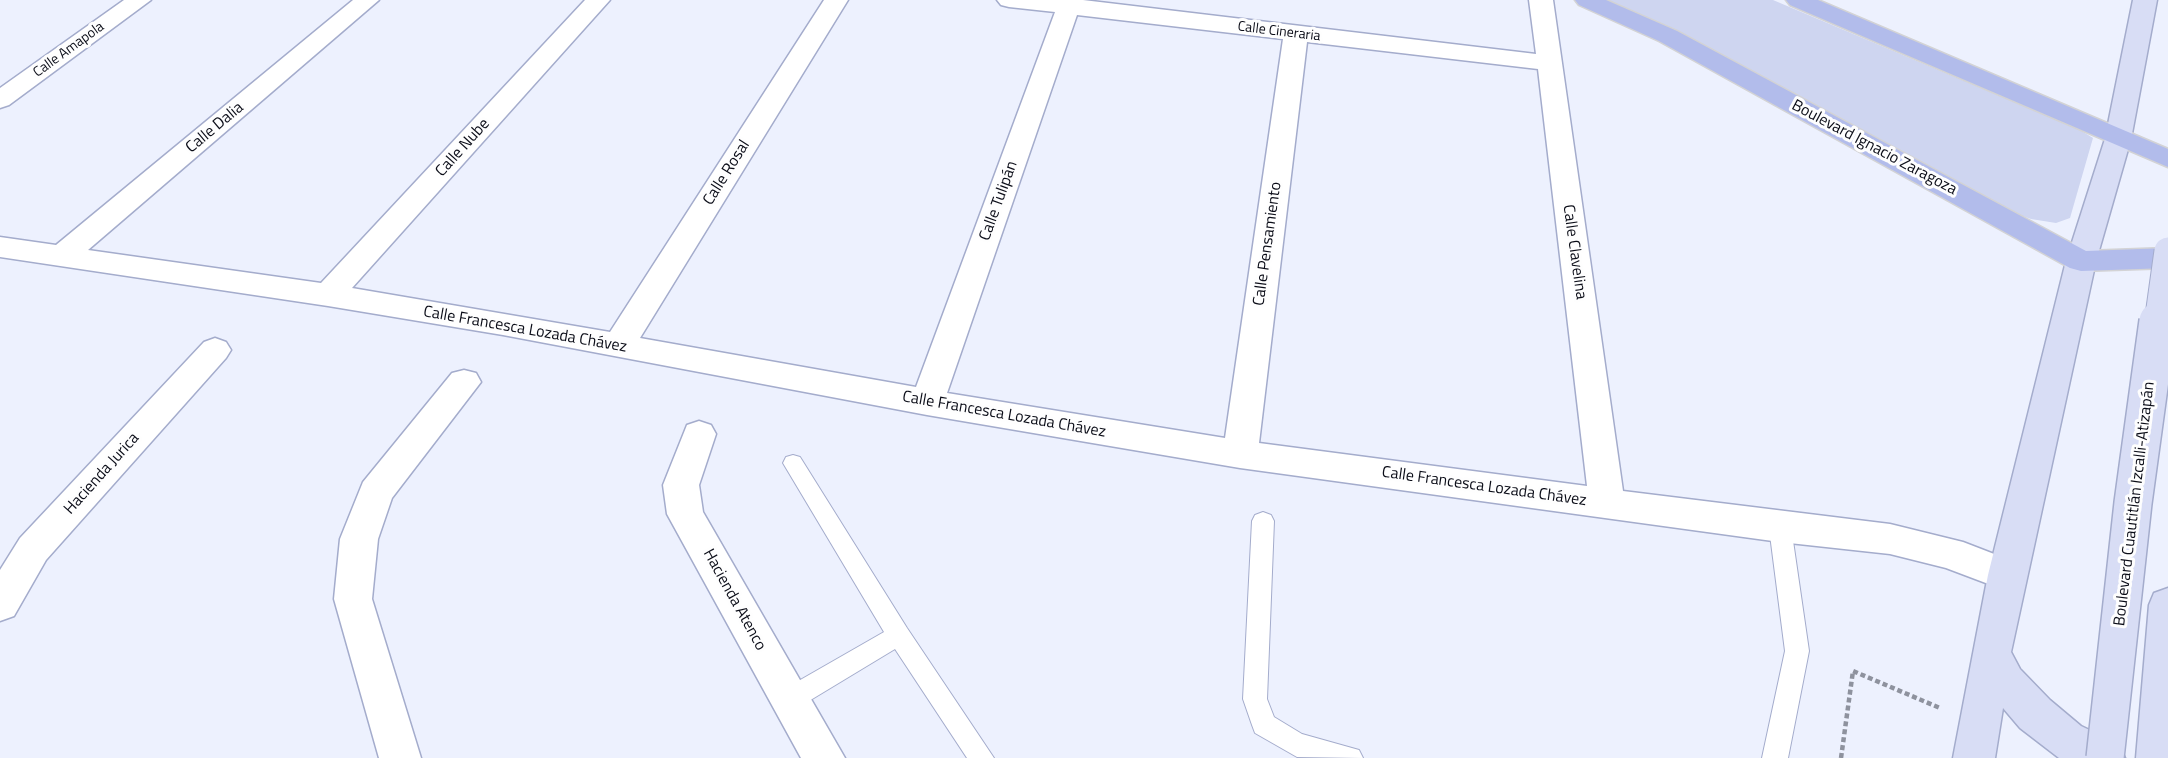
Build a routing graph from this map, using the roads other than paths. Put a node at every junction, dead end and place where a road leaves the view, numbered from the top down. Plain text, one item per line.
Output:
1 (139, 0) edge
2 (367, 0) edge
3 (598, 0) edge
4 (836, 0) edge
5 (1009, 0) edge
6 (1541, 0) edge
7 (1587, 0) edge
8 (1798, 0) edge
9 (2145, 0) edge
10 (1070, 3) edge
11 (1296, 34) junction
12 (1549, 63) junction
13 (0, 100) edge
14 (2118, 139) junction
15 (2168, 159) edge
16 (0, 247) edge
17 (2168, 251) edge
18 (63, 255) junction
19 (2168, 258) edge
20 (2081, 261) junction
21 (328, 295) junction
22 (618, 346) junction
23 (215, 350) dead end
24 (464, 382) dead end
25 (927, 402) junction
26 (699, 434) dead end
27 (1240, 454) junction
28 (793, 463) dead end
29 (1607, 504) junction
30 (1263, 521) dead end
31 (1780, 527) junction
32 (2007, 575) junction
33 (0, 604) edge
34 (2168, 605) edge
35 (899, 635) junction
36 (1991, 653) junction
37 (790, 699) junction
38 (400, 758) edge
39 (824, 758) edge
40 (981, 758) edge
41 (1350, 758) edge
42 (1775, 758) edge
43 (1974, 758) edge
44 (2104, 758) edge
45 (2157, 758) edge

1 - 13 street, Calle Amapola
2 - 18 street, Calle Dalia
3 - 21 street, Calle Nube
4 - 22 street, Calle Rosal
5 - 10 street, Calle Cineraria
6 - 12 street, Calle Clavelina
7 - 20 main road, Boulevard Ignacio Zaragoza
8 - 14 main road
9 - 14 street
10 - 11 street, Calle Cineraria
10 - 25 street, Calle Tulipán
11 - 12 street, Calle Cineraria
11 - 27 street, Calle Pensamiento
12 - 29 street, Calle Clavelina
14 - 15 main road
14 - 20 street
16 - 18 street, Calle Francesca Lozada Chávez
17 - 44 street, Boulevard Cuautitlán Izcalli-Atizapán, bridge
18 - 21 street, Calle Francesca Lozada Chávez
19 - 20 main road
20 - 32 street
21 - 22 street, Calle Francesca Lozada Chávez
22 - 25 street, Calle Francesca Lozada Chávez
23 - 33 street, Hacienda Jurica
24 - 38 street
25 - 27 street, Calle Francesca Lozada Chávez
26 - 37 street, Hacienda Atenco
27 - 29 street, Calle Francesca Lozada Chávez
28 - 35 lane
29 - 31 street, Calle Francesca Lozada Chávez
30 - 41 lane
31 - 32 street, Calle Francesca Lozada Chávez
31 - 42 lane
32 - 36 street
34 - 45 street
35 - 37 lane
35 - 40 lane
36 - 43 street
36 - 44 street
37 - 39 street, Hacienda Atenco

